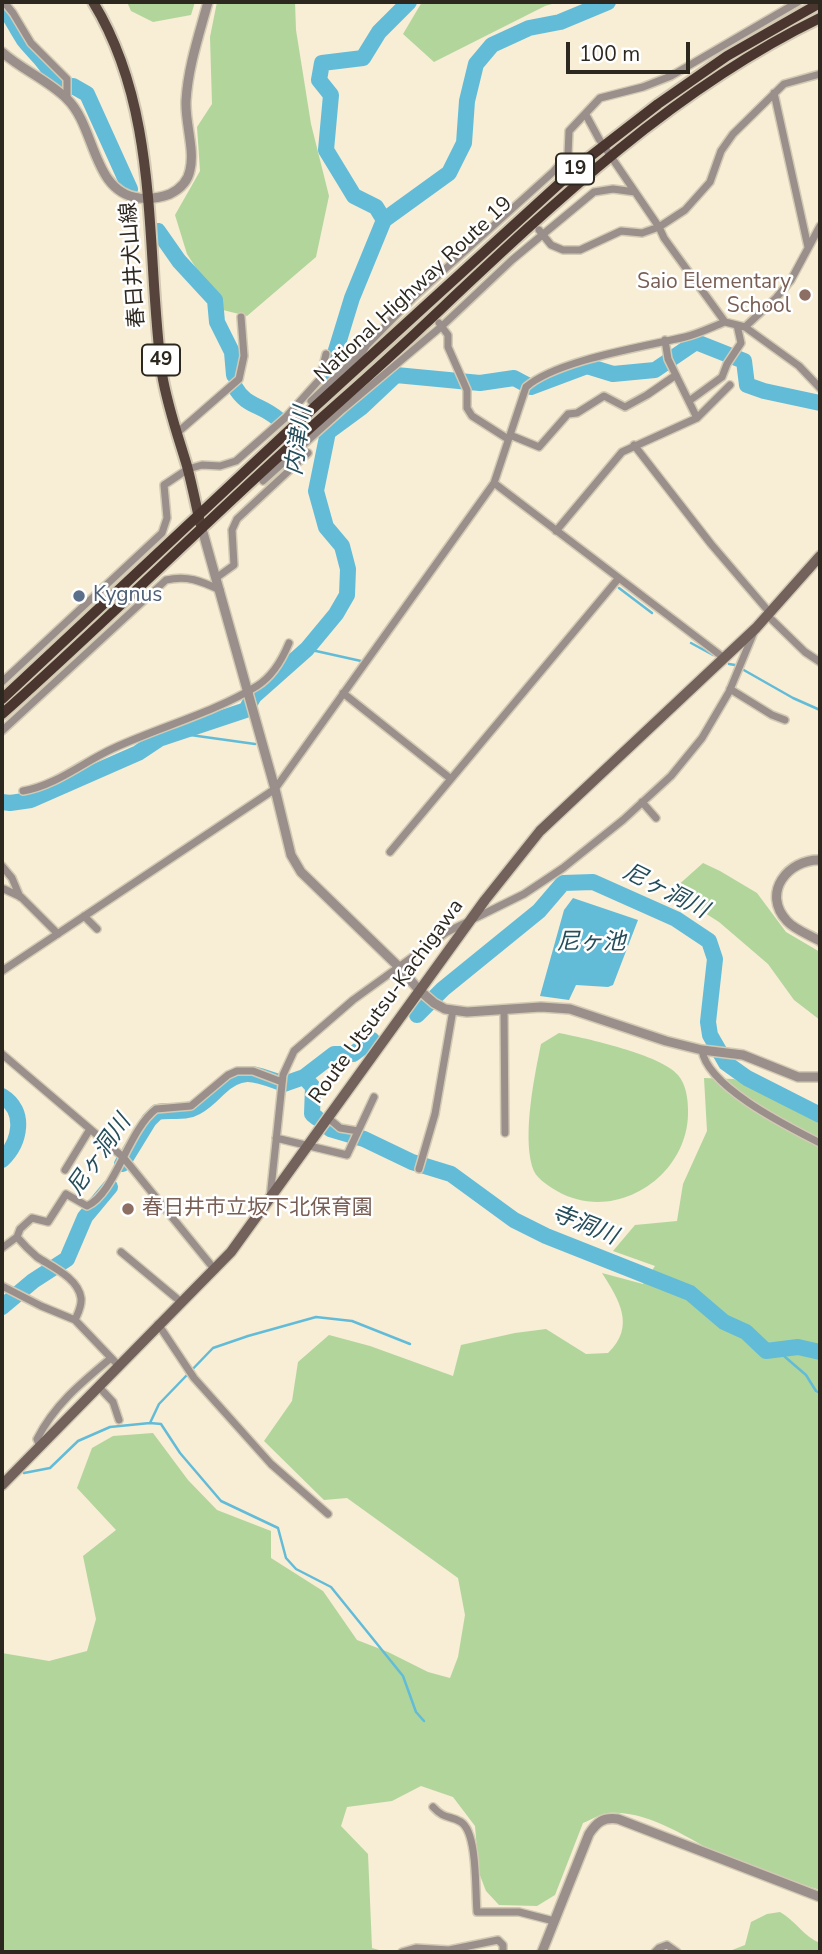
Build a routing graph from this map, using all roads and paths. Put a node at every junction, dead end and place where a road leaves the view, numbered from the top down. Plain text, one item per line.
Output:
1 (4, 2) edge
2 (93, 2) edge
3 (208, 2) edge
4 (798, 2) edge
5 (820, 4) edge
6 (820, 18) edge
7 (2, 52) edge
8 (820, 74) edge
9 (774, 93) junction
10 (67, 99) junction
11 (586, 115) junction
12 (604, 146) junction
13 (612, 157) junction
14 (635, 192) junction
15 (149, 199) junction
16 (820, 226) edge
17 (659, 228) junction
18 (541, 232) junction
19 (808, 247) junction
20 (241, 317) dead end
21 (725, 322) junction
22 (440, 325) junction
23 (741, 326) junction
24 (665, 340) junction
25 (326, 354) dead end
26 (360, 375) junction
27 (676, 375) junction
28 (730, 385) dead end
29 (820, 387) edge
30 (689, 401) junction
31 (311, 406) junction
32 (696, 418) junction
33 (177, 433) junction
34 (509, 437) junction
35 (634, 445) junction
36 (308, 453) dead end
37 (188, 469) junction
38 (263, 481) dead end
39 (494, 483) junction
40 (199, 516) junction
41 (202, 529) junction
42 (556, 531) junction
43 (820, 556) edge
44 (216, 578) junction
45 (618, 579) junction
46 (220, 590) junction
47 (769, 615) junction
48 (756, 628) junction
49 (289, 643) dead end
50 (723, 657) junction
51 (820, 662) edge
52 (2, 682) edge
53 (730, 690) junction
54 (247, 691) junction
55 (343, 693) junction
56 (2, 699) edge
57 (2, 714) edge
58 (785, 720) dead end
59 (2, 731) edge
60 (451, 779) junction
61 (275, 789) junction
62 (23, 791) dead end
63 (642, 802) junction
64 (656, 818) dead end
65 (390, 852) dead end
66 (820, 860) edge
67 (2, 866) edge
68 (4, 889) dead end
69 (21, 897) junction
70 (84, 916) junction
71 (469, 920) junction
72 (97, 929) dead end
73 (58, 934) junction
74 (820, 941) edge
75 (400, 968) junction
76 (2, 971) edge
77 (422, 994) junction
78 (504, 1009) junction
79 (453, 1010) junction
80 (702, 1050) junction
81 (2, 1054) edge
82 (820, 1077) edge
83 (282, 1082) junction
84 (374, 1097) dead end
85 (327, 1117) junction
86 (90, 1129) junction
87 (358, 1131) junction
88 (505, 1133) dead end
89 (276, 1138) junction
90 (820, 1143) edge
91 (308, 1144) junction
92 (123, 1157) junction
93 (419, 1169) dead end
94 (65, 1170) dead end
95 (270, 1198) junction
96 (17, 1237) junction
97 (2, 1248) edge
98 (121, 1252) dead end
99 (215, 1269) junction
100 (2, 1286) edge
101 (181, 1302) junction
102 (75, 1320) junction
103 (158, 1324) junction
104 (115, 1362) junction
105 (98, 1386) junction
106 (119, 1420) dead end
107 (40, 1446) junction
108 (2, 1485) edge
109 (328, 1514) dead end
110 (433, 1807) dead end
111 (820, 1898) edge
112 (554, 1921) junction
113 (402, 1952) edge
114 (503, 1952) edge
115 (542, 1952) edge
116 (655, 1952) edge
117 (677, 1952) edge

1 - 10 street
2 - 15 main road, 春日井犬山線 / 49
3 - 15 street
4 - 11 street
5 - 12 highway, National Highway Route 19 / 19
6 - 13 highway, National Highway Route 19 / 19
7 - 10 street
8 - 9 street
9 - 17 street
9 - 19 street
10 - 15 street
11 - 12 street
11 - 31 street
12 - 13 street
12 - 26 highway, National Highway Route 19 / 19
13 - 14 street
13 - 26 highway, National Highway Route 19 / 19
14 - 17 street
14 - 18 street
15 - 33 main road, 春日井犬山線 / 49
16 - 19 street
17 - 18 street
17 - 21 street
18 - 22 street
19 - 23 street
20 - 33 street
21 - 23 street
21 - 24 street
22 - 34 street
22 - 38 street
23 - 29 street
23 - 30 street
24 - 27 street
24 - 34 street
25 - 37 street
26 - 31 highway, National Highway Route 19 / 19
26 - 41 highway, National Highway Route 19 / 19
27 - 30 street
27 - 34 street
28 - 32 street
30 - 32 street
31 - 40 highway, National Highway Route 19 / 19
32 - 35 street
33 - 37 main road, 春日井犬山線 / 49
34 - 39 street
35 - 42 street
35 - 47 street
36 - 44 street
37 - 40 main road, 春日井犬山線 / 49
37 - 52 street
39 - 42 street
39 - 55 street
40 - 41 main road, 春日井犬山線 / 49
40 - 56 highway, National Highway Route 19 / 19
41 - 44 street
41 - 57 highway, National Highway Route 19 / 19
42 - 45 street
43 - 47 main road, Route Utsutsu-Kachigawa
44 - 46 street
45 - 50 street
45 - 60 street
46 - 54 street
46 - 59 street
47 - 48 main road, Route Utsutsu-Kachigawa
47 - 51 street
48 - 50 main road, Route Utsutsu-Kachigawa
48 - 53 street
49 - 54 street
50 - 71 main road, Route Utsutsu-Kachigawa
53 - 58 street
53 - 63 street
54 - 61 street
54 - 62 street
55 - 60 street
55 - 61 street
60 - 65 street
61 - 70 street
61 - 75 street
63 - 64 street
63 - 71 street
66 - 74 street
67 - 69 street
68 - 69 street
69 - 73 street
70 - 72 street
70 - 73 street
71 - 75 street
71 - 77 main road, Route Utsutsu-Kachigawa
73 - 76 street
75 - 77 street
75 - 83 street
77 - 79 street
77 - 85 main road, Route Utsutsu-Kachigawa
78 - 79 street
78 - 80 street
78 - 88 street
79 - 93 street
80 - 82 street
80 - 90 street
81 - 86 street
83 - 89 street
83 - 92 street
84 - 87 street
85 - 87 street
85 - 91 main road, Route Utsutsu-Kachigawa
86 - 92 street
86 - 94 street
87 - 91 street
89 - 91 street
89 - 95 street
91 - 95 main road, Route Utsutsu-Kachigawa
92 - 96 street
92 - 99 street
95 - 99 main road, Route Utsutsu-Kachigawa
96 - 97 street
96 - 102 street
98 - 101 street
99 - 101 main road, Route Utsutsu-Kachigawa
100 - 102 street
101 - 103 main road, Route Utsutsu-Kachigawa
102 - 104 street
103 - 104 main road, Route Utsutsu-Kachigawa
103 - 109 street
104 - 105 main road, Route Utsutsu-Kachigawa
104 - 107 street
105 - 106 street
105 - 107 main road, Route Utsutsu-Kachigawa
107 - 108 main road, Route Utsutsu-Kachigawa
110 - 112 street
111 - 112 street
112 - 115 street
113 - 114 street
116 - 117 street

